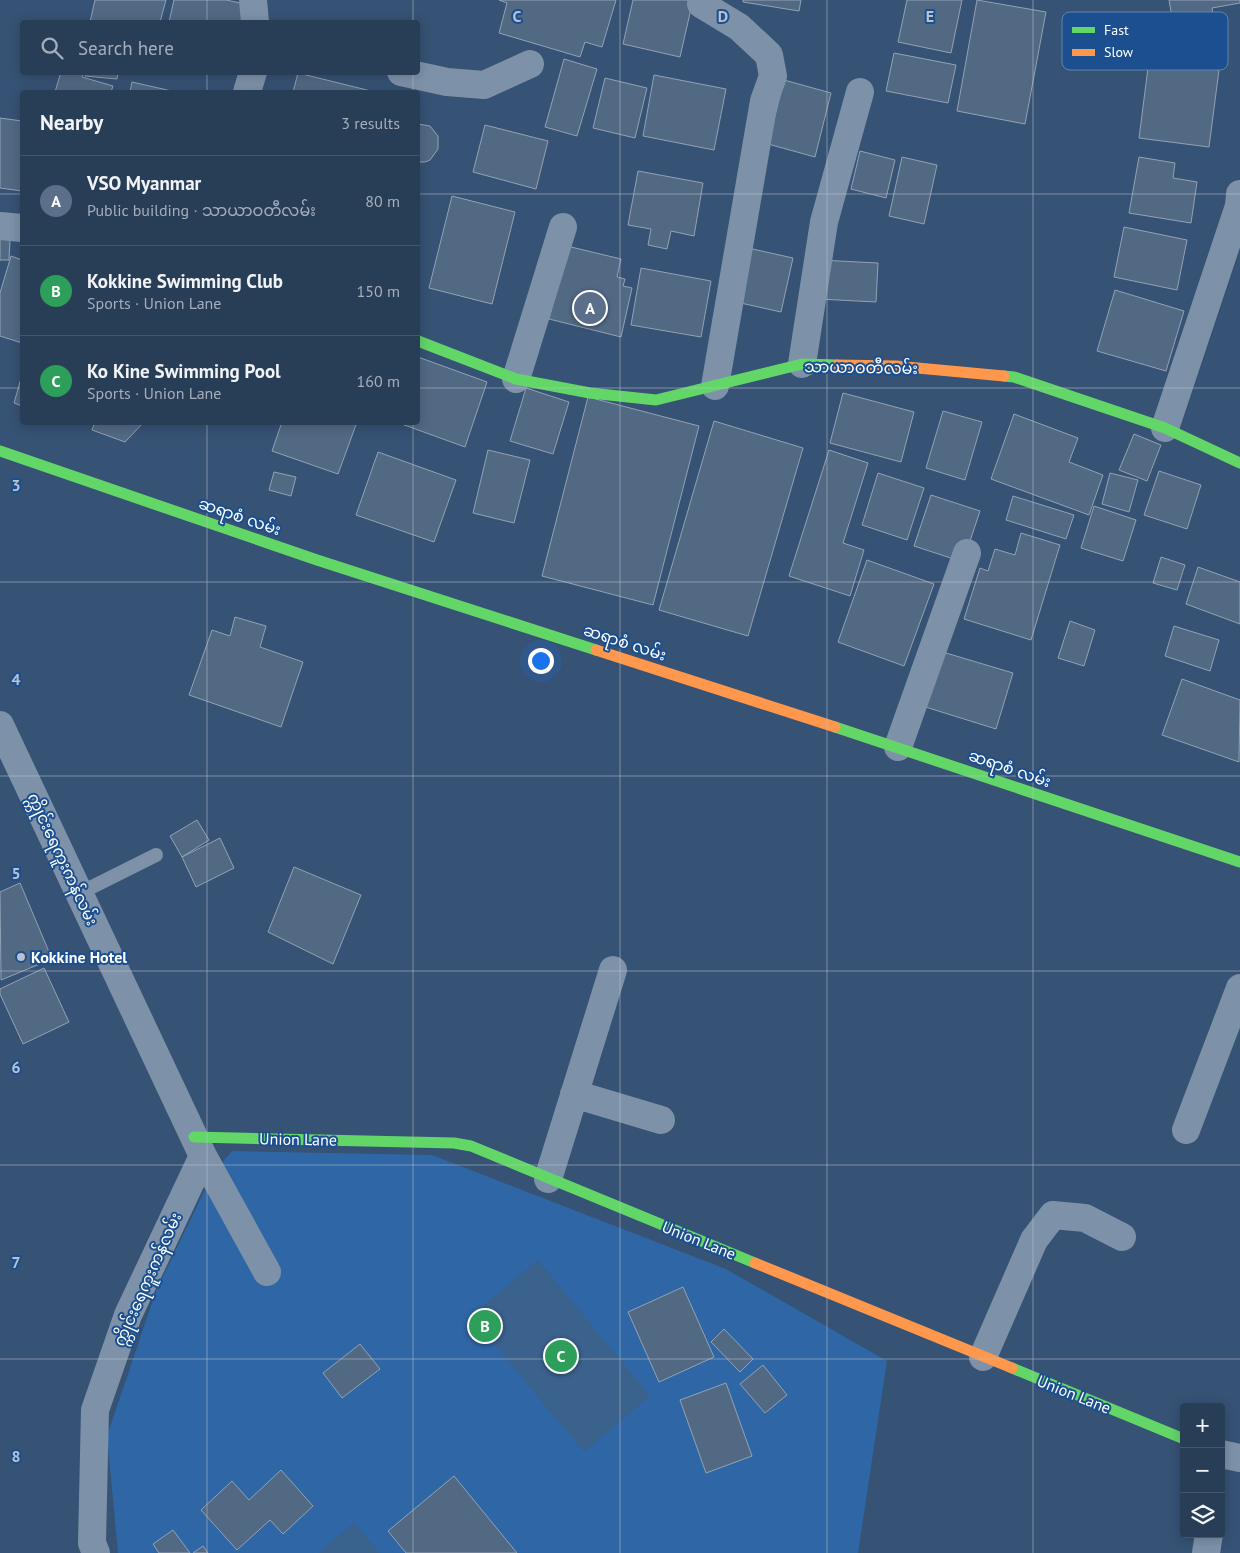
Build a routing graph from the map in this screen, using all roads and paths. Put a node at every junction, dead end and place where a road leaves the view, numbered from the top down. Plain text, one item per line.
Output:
1 (254, 0) edge
2 (701, 4) dead end
3 (255, 20) edge
4 (530, 64) dead end
5 (252, 75) edge
6 (415, 75) edge
7 (248, 90) edge
8 (860, 92) dead end
9 (1240, 194) edge
10 (0, 226) edge
11 (563, 227) dead end
12 (20, 228) edge
13 (420, 342) edge
14 (802, 364) junction
15 (516, 379) junction
16 (716, 386) junction
17 (1165, 428) junction
18 (0, 450) edge
19 (1240, 464) edge
20 (967, 553) dead end
21 (0, 725) edge
22 (898, 747) junction
23 (156, 855) dead end
24 (1240, 862) edge
25 (80, 894) junction
26 (613, 970) dead end
27 (1240, 988) edge
28 (574, 1094) junction
29 (661, 1120) dead end
30 (1186, 1130) dead end
31 (199, 1146) junction
32 (548, 1179) junction
33 (1122, 1237) dead end
34 (267, 1272) dead end
35 (983, 1357) junction
36 (1180, 1437) edge
37 (1225, 1455) edge
38 (1240, 1458) edge
39 (1208, 1538) edge
40 (96, 1553) edge
41 (1206, 1553) edge

1 - 3 street
2 - 16 street
4 - 6 street
5 - 7 street
8 - 14 street
9 - 17 street
10 - 12 street
11 - 15 street
13 - 15 street, သာယာဝတီလမ်း
14 - 16 street, သာယာဝတီလမ်း
14 - 17 street, သာယာဝတီလမ်း
15 - 16 street, သာယာဝတီလမ်း
17 - 19 street, သာယာဝတီလမ်း
18 - 22 street, ဆရာစံ လမ်း
20 - 22 street
21 - 25 street, က္ကိုင်းရေကူးကန်လမ်း
22 - 24 street, ဆရာစံ လမ်း
23 - 25 lane
25 - 31 street, က္ကိုင်းရေကူးကန်လမ်း
26 - 28 street
27 - 30 street
28 - 29 street
28 - 32 street
31 - 32 street, Union Lane
31 - 34 street, က္ကိုင်းရေကူးကန်လမ်း
31 - 40 street, က္ကိုင်းရေကူးကန်လမ်း
32 - 35 street, Union Lane
33 - 35 street
35 - 36 street, Union Lane
37 - 38 street
39 - 41 street

